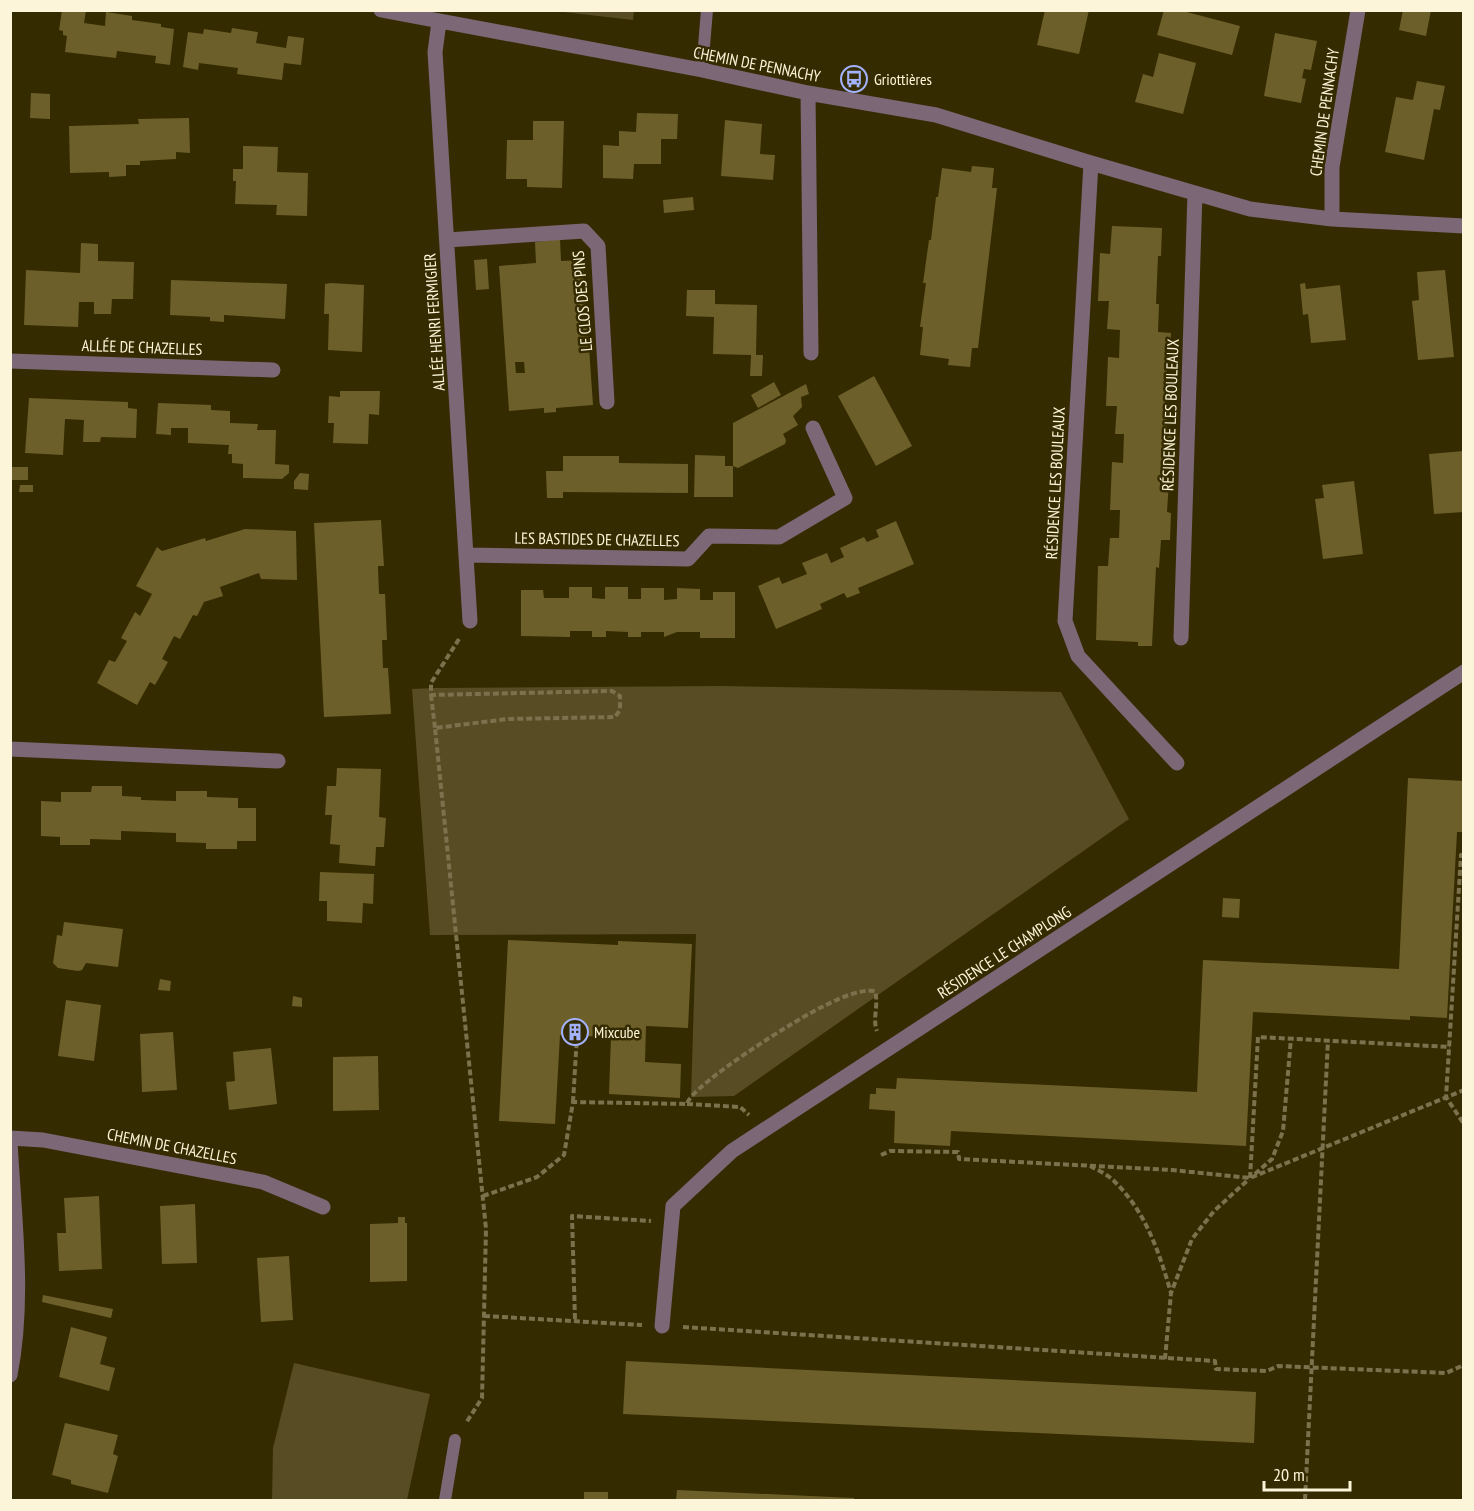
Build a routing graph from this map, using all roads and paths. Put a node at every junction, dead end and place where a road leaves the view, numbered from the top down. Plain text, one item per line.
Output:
1 (381, 10) edge
2 (707, 10) edge
3 (1358, 10) edge
4 (439, 22) junction
5 (702, 70) junction
6 (808, 93) junction
7 (1091, 163) junction
8 (1195, 193) junction
9 (1332, 219) junction
10 (1464, 226) edge
11 (447, 240) junction
12 (811, 353) dead end
13 (10, 361) edge
14 (273, 370) dead end
15 (607, 402) dead end
16 (813, 428) dead end
17 (468, 555) junction
18 (470, 621) joint
19 (1181, 638) dead end
20 (1464, 672) edge
21 (431, 695) junction
22 (435, 728) junction
23 (10, 749) edge
24 (278, 761) dead end
25 (1177, 763) dead end
26 (1464, 855) edge
27 (577, 1035) dead end
28 (1291, 1038) junction
29 (1328, 1041) junction
30 (1450, 1047) junction
31 (885, 1051) junction
32 (1464, 1090) edge
33 (1446, 1097) junction
34 (573, 1102) junction
35 (687, 1104) junction
36 (740, 1107) dead end
37 (1464, 1124) edge
38 (10, 1140) edge
39 (1322, 1148) junction
40 (881, 1155) dead end
41 (1089, 1165) junction
42 (1250, 1178) junction
43 (483, 1196) junction
44 (323, 1207) dead end
45 (671, 1223) junction
46 (1171, 1293) junction
47 (484, 1316) junction
48 (574, 1320) junction
49 (662, 1326) junction
50 (1165, 1359) junction
51 (1464, 1365) edge
52 (1312, 1367) junction
53 (10, 1375) edge
54 (455, 1440) joint
55 (445, 1500) edge
56 (1305, 1500) edge

1 - 4 street, CHEMIN DE PENNACHY
2 - 5 lane
3 - 9 street, CHEMIN DE PENNACHY
4 - 5 street, CHEMIN DE PENNACHY
4 - 11 street, ALLÉE HENRI FERMIGIER
5 - 6 street, CHEMIN DE PENNACHY
6 - 7 street, CHEMIN DE PENNACHY
6 - 12 street
7 - 8 street, CHEMIN DE PENNACHY
7 - 25 street, RÉSIDENCE LES BOULEAUX
8 - 9 street, CHEMIN DE PENNACHY
8 - 19 street, RÉSIDENCE LES BOULEAUX
9 - 10 street, CHEMIN DE PENNACHY
11 - 15 street, LE CLOS DES PINS
11 - 17 street, ALLÉE HENRI FERMIGIER
13 - 14 street, ALLÉE DE CHAZELLES
16 - 17 street, LES BASTIDES DE CHAZELLES
17 - 18 street, ALLÉE HENRI FERMIGIER
18 - 21 path
20 - 31 street, RÉSIDENCE LE CHAMPLONG
21 - 22 path
21 - 22 path
22 - 43 path
23 - 24 street
26 - 30 path
27 - 34 path
28 - 29 path
28 - 42 path
28 - 42 path
29 - 30 path
29 - 39 path
30 - 33 path
31 - 35 path
31 - 45 street, RÉSIDENCE LE CHAMPLONG
32 - 33 path
33 - 37 path
33 - 39 path
34 - 35 path
34 - 43 path
35 - 36 path
38 - 44 street, CHEMIN DE CHAZELLES
38 - 53 street, CHEMIN DE CHAZELLES
39 - 42 path
39 - 52 path
40 - 41 path
41 - 42 path
41 - 46 path
42 - 46 path
43 - 47 path
45 - 48 path
45 - 49 street, RÉSIDENCE LE CHAMPLONG
46 - 50 path
47 - 48 path
47 - 54 path
48 - 49 path
49 - 50 path
50 - 52 path
51 - 52 path
52 - 56 path
54 - 55 lane

